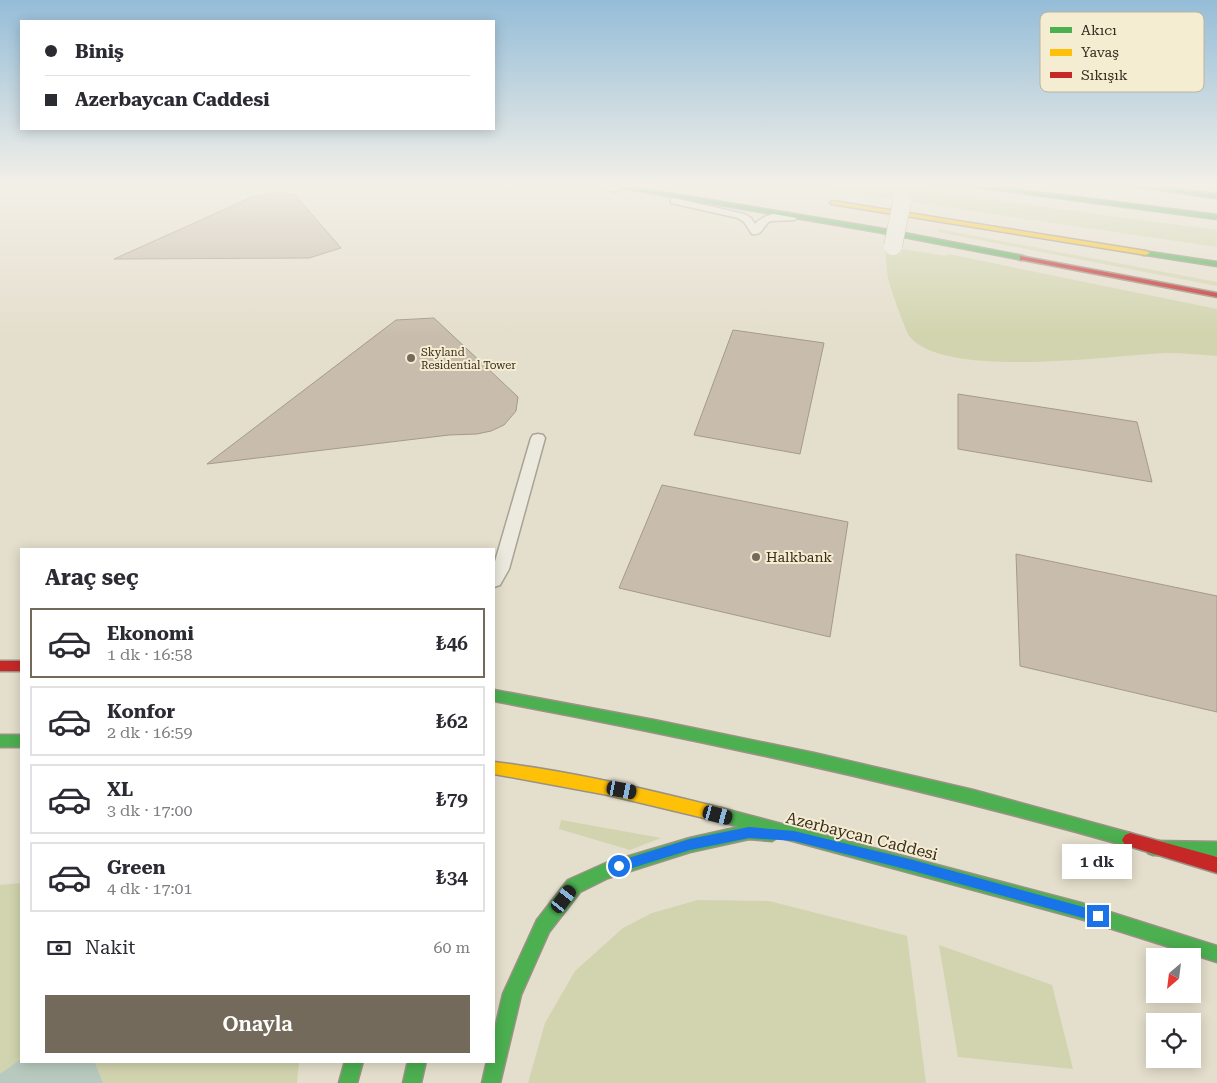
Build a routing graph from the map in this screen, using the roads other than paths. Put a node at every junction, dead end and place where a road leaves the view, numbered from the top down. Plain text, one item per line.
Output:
1 (896, 235) edge
2 (901, 235) edge
3 (1026, 235) edge
4 (1066, 241) junction
5 (894, 246) dead end
6 (1217, 264) edge
7 (1217, 270) edge
8 (1217, 295) edge
9 (538, 438) dead end
10 (495, 579) edge
11 (0, 666) edge
12 (20, 666) edge
13 (495, 695) edge
14 (0, 741) edge
15 (20, 741) edge
16 (495, 768) edge
17 (794, 836) junction
18 (1153, 848) junction
19 (1217, 850) edge
20 (1217, 865) edge
21 (1217, 954) edge
22 (353, 1063) edge
23 (417, 1063) edge
24 (348, 1083) edge
25 (412, 1083) edge
26 (491, 1083) edge

1 - 5 street, bridge
2 - 8 main road
3 - 4 main road
4 - 6 main road
4 - 7 main road
9 - 10 lane
11 - 12 main road
13 - 18 main road
14 - 15 main road
16 - 17 main road, Azerbaycan Caddesi
17 - 21 main road, Azerbaycan Caddesi
17 - 26 main road
18 - 19 main road
18 - 20 main road
22 - 24 main road
23 - 25 main road

